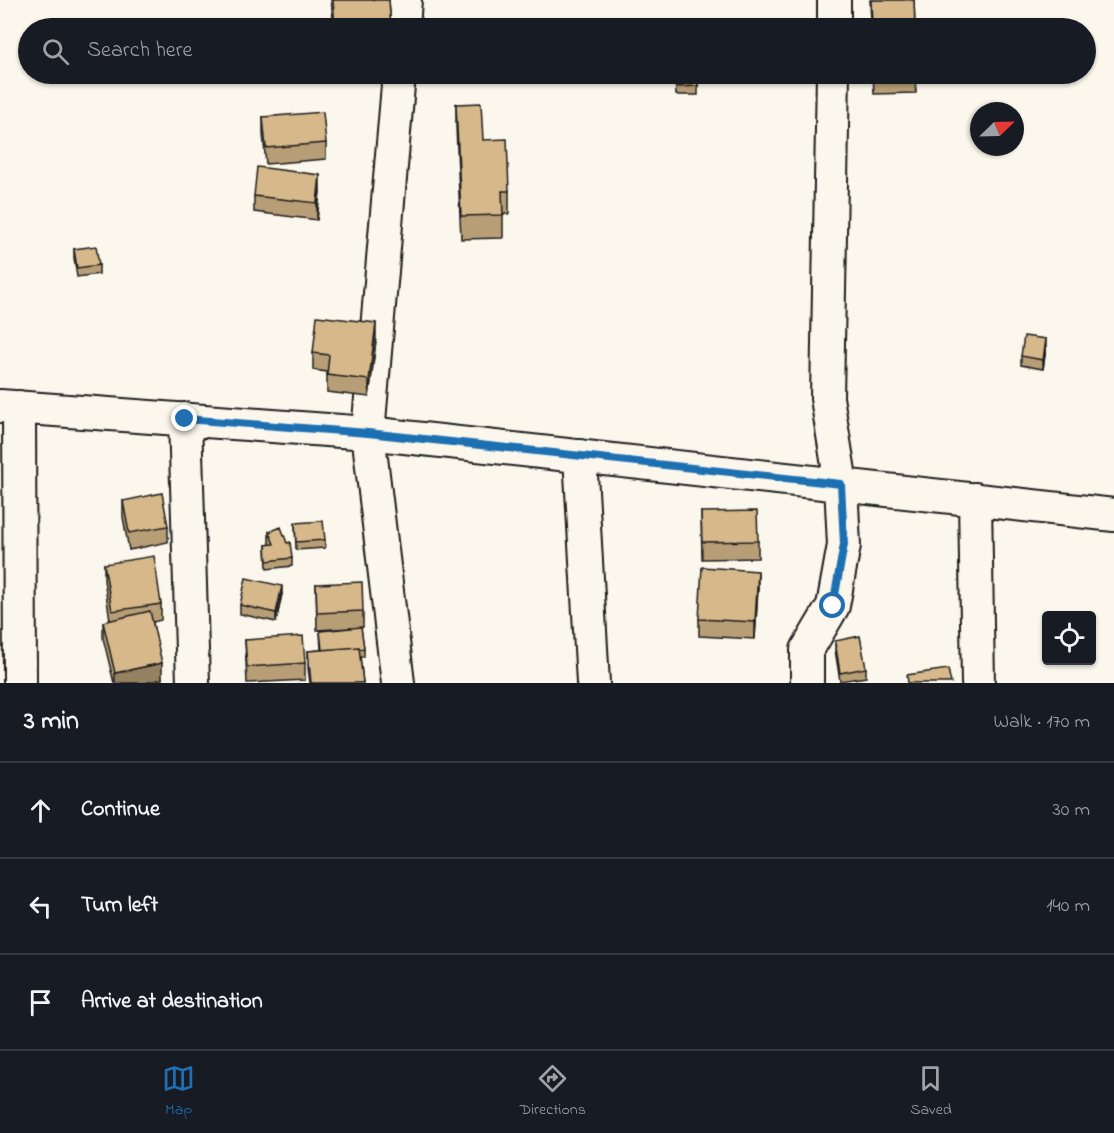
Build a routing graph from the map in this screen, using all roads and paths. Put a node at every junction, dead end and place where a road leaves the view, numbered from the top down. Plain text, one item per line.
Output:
1 (405, 0) edge
2 (834, 0) edge
3 (404, 18) edge
4 (834, 18) edge
5 (398, 84) edge
6 (833, 84) edge
7 (10, 407) edge
8 (185, 419) junction
9 (368, 433) junction
10 (580, 456) junction
11 (841, 484) junction
12 (975, 500) junction
13 (1114, 515) edge
14 (20, 683) edge
15 (193, 683) edge
16 (398, 683) edge
17 (593, 683) edge
18 (807, 683) edge
19 (978, 683) edge

1 - 3 street
2 - 4 street
5 - 9 street
6 - 11 street
7 - 8 street
7 - 14 street
8 - 9 street
8 - 15 street
9 - 10 street
9 - 16 street
10 - 11 street
10 - 17 street
11 - 12 street
11 - 18 street
12 - 13 street
12 - 19 street

